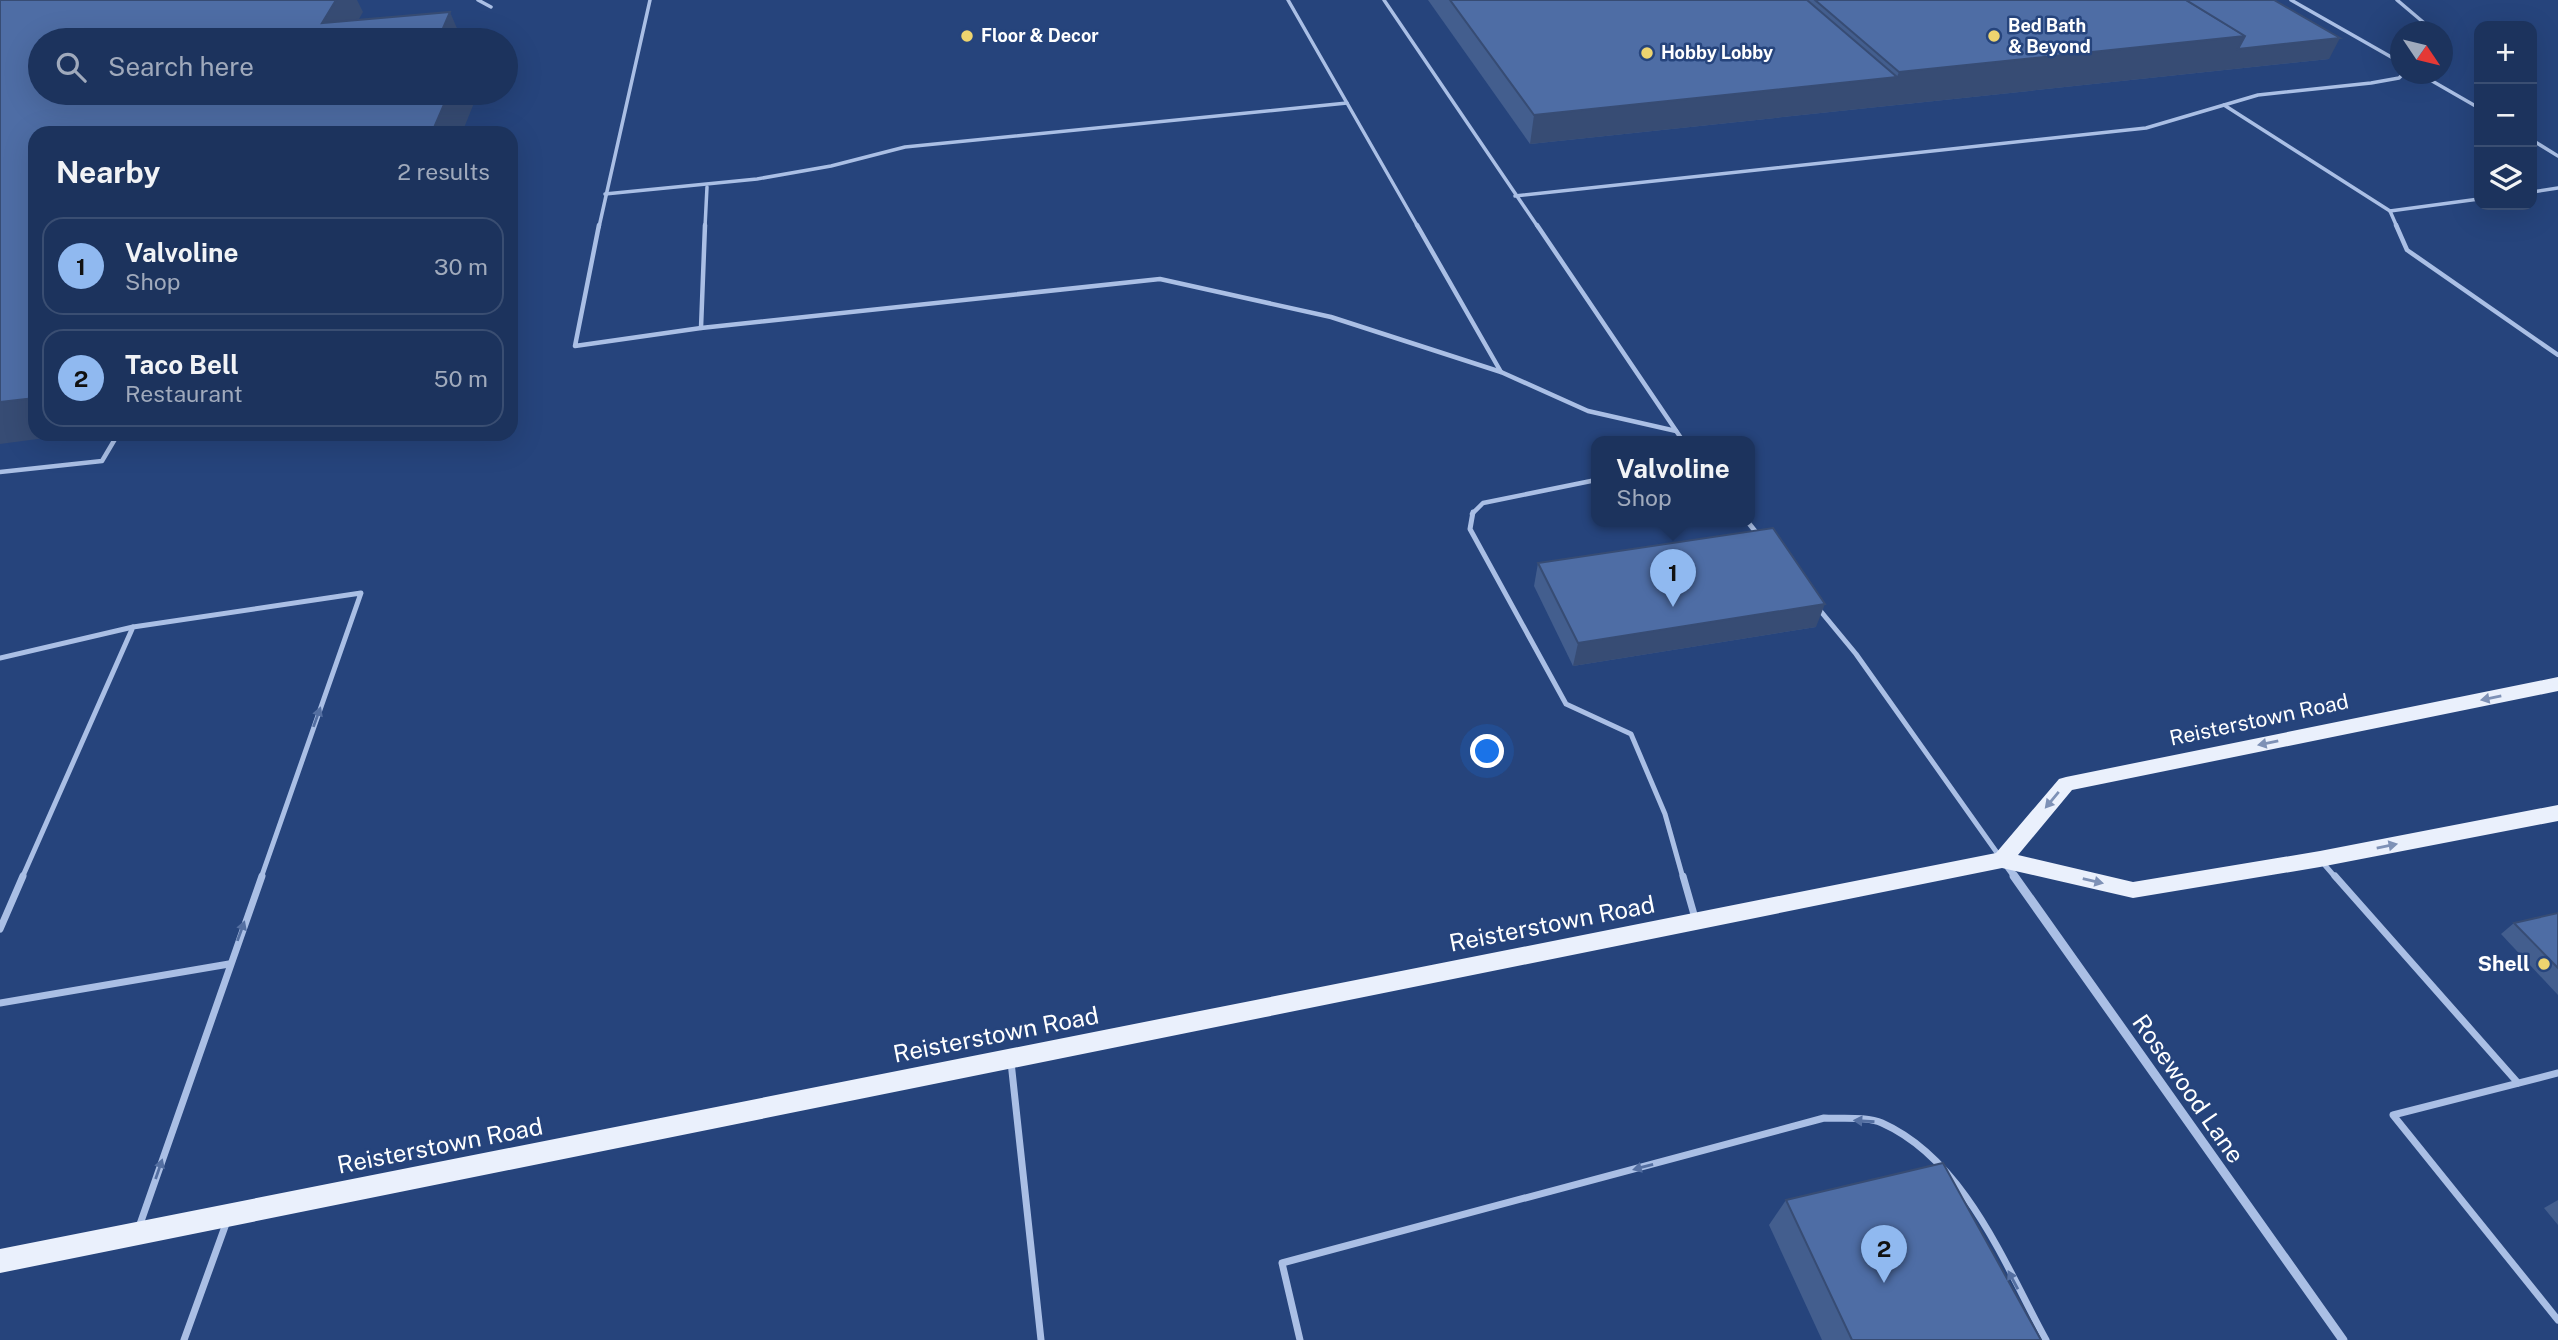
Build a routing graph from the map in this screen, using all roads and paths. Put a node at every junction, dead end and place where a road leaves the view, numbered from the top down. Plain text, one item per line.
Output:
1 (478, 0) edge
2 (650, 0) edge
3 (1288, 0) edge
4 (1384, 0) edge
5 (2291, 0) edge
6 (2397, 0) edge
7 (491, 7) dead end
8 (2422, 21) edge
9 (2390, 56) edge
10 (2390, 80) edge
11 (2437, 84) edge
12 (1347, 103) junction
13 (2223, 105) junction
14 (2474, 105) edge
15 (2537, 143) edge
16 (2558, 156) edge
17 (707, 187) junction
18 (2558, 188) edge
19 (2537, 191) edge
20 (605, 194) junction
21 (1515, 196) junction
22 (2474, 200) edge
23 (2390, 211) junction
24 (701, 328) junction
25 (2558, 355) edge
26 (1502, 372) junction
27 (1676, 430) junction
28 (1680, 436) edge
29 (114, 441) edge
30 (0, 472) edge
31 (1591, 481) edge
32 (1752, 527) edge
33 (1763, 542) edge
34 (1814, 603) edge
35 (133, 627) junction
36 (0, 658) edge
37 (2558, 684) edge
38 (2558, 813) edge
39 (2320, 859) junction
40 (2002, 860) junction
41 (1697, 922) junction
42 (0, 929) edge
43 (229, 964) junction
44 (0, 1003) edge
45 (1010, 1059) junction
46 (2558, 1073) edge
47 (2518, 1083) junction
48 (229, 1216) junction
49 (136, 1234) junction
50 (0, 1261) edge
51 (2558, 1320) edge
52 (184, 1340) edge
53 (1041, 1340) edge
54 (1300, 1340) edge
55 (2046, 1340) edge
56 (2343, 1340) edge

1 - 7 lane
2 - 20 lane
3 - 12 lane
4 - 21 lane
5 - 9 lane
6 - 8 lane
10 - 13 lane
11 - 14 lane
12 - 17 lane
12 - 26 lane
13 - 21 lane
13 - 23 lane
15 - 16 lane
17 - 20 lane
17 - 24 lane
18 - 19 lane
20 - 24 lane
21 - 27 lane
22 - 23 lane
23 - 25 lane
24 - 26 lane
26 - 27 lane
27 - 28 lane
29 - 30 lane
31 - 41 lane
32 - 33 lane
34 - 40 lane
35 - 36 lane
35 - 42 lane
43 -> 35 lane
37 -> 40 main road, Reisterstown Road
39 -> 38 main road, Reisterstown Road
40 -> 39 main road, Reisterstown Road
39 - 47 lane
40 - 41 main road, Reisterstown Road
40 - 56 street, Rosewood Lane
41 - 45 main road, Reisterstown Road
43 - 44 lane
49 -> 43 lane
45 - 48 main road, Reisterstown Road
45 - 53 lane
46 - 47 lane
47 - 51 lane
48 - 49 main road, Reisterstown Road
48 - 52 lane
49 - 50 main road, Reisterstown Road
55 -> 54 lane

